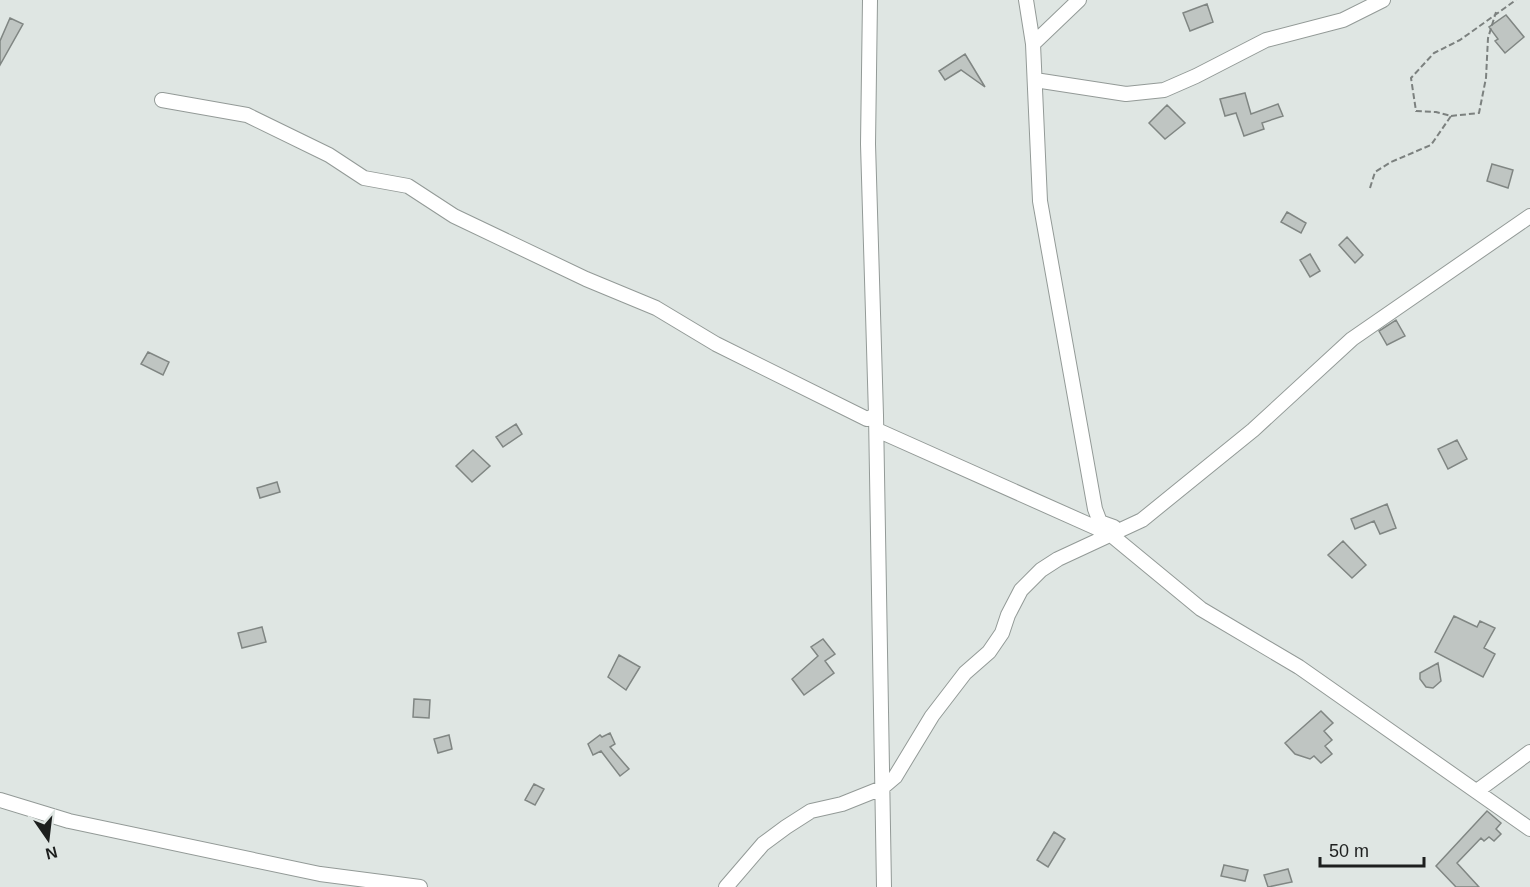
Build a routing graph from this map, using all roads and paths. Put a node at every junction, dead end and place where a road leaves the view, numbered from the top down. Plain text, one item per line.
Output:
1 (870, 0) edge
2 (1026, 0) edge
3 (1079, 0) edge
4 (1383, 0) edge
5 (1516, 0) edge
6 (1496, 12) junction
7 (1033, 44) junction
8 (1035, 80) junction
9 (162, 99) dead end
10 (1451, 116) junction
11 (1370, 189) dead end
12 (1530, 216) edge
13 (876, 415) junction
14 (877, 430) junction
15 (1115, 532) junction
16 (1530, 752) edge
17 (882, 788) junction
18 (1477, 791) junction
19 (0, 801) edge
20 (1530, 830) edge
21 (420, 887) edge
22 (726, 887) edge
23 (884, 887) edge

1 - 13 street
2 - 7 street
3 - 7 street
4 - 8 street
5 - 6 path
6 - 10 path
6 - 10 path
7 - 8 street
8 - 15 street
9 - 13 street
10 - 11 path
12 - 15 street
13 - 14 street
14 - 15 street
14 - 17 street
15 - 17 street
15 - 18 street
16 - 18 street
17 - 22 street
17 - 23 street
18 - 20 street
19 - 21 street

